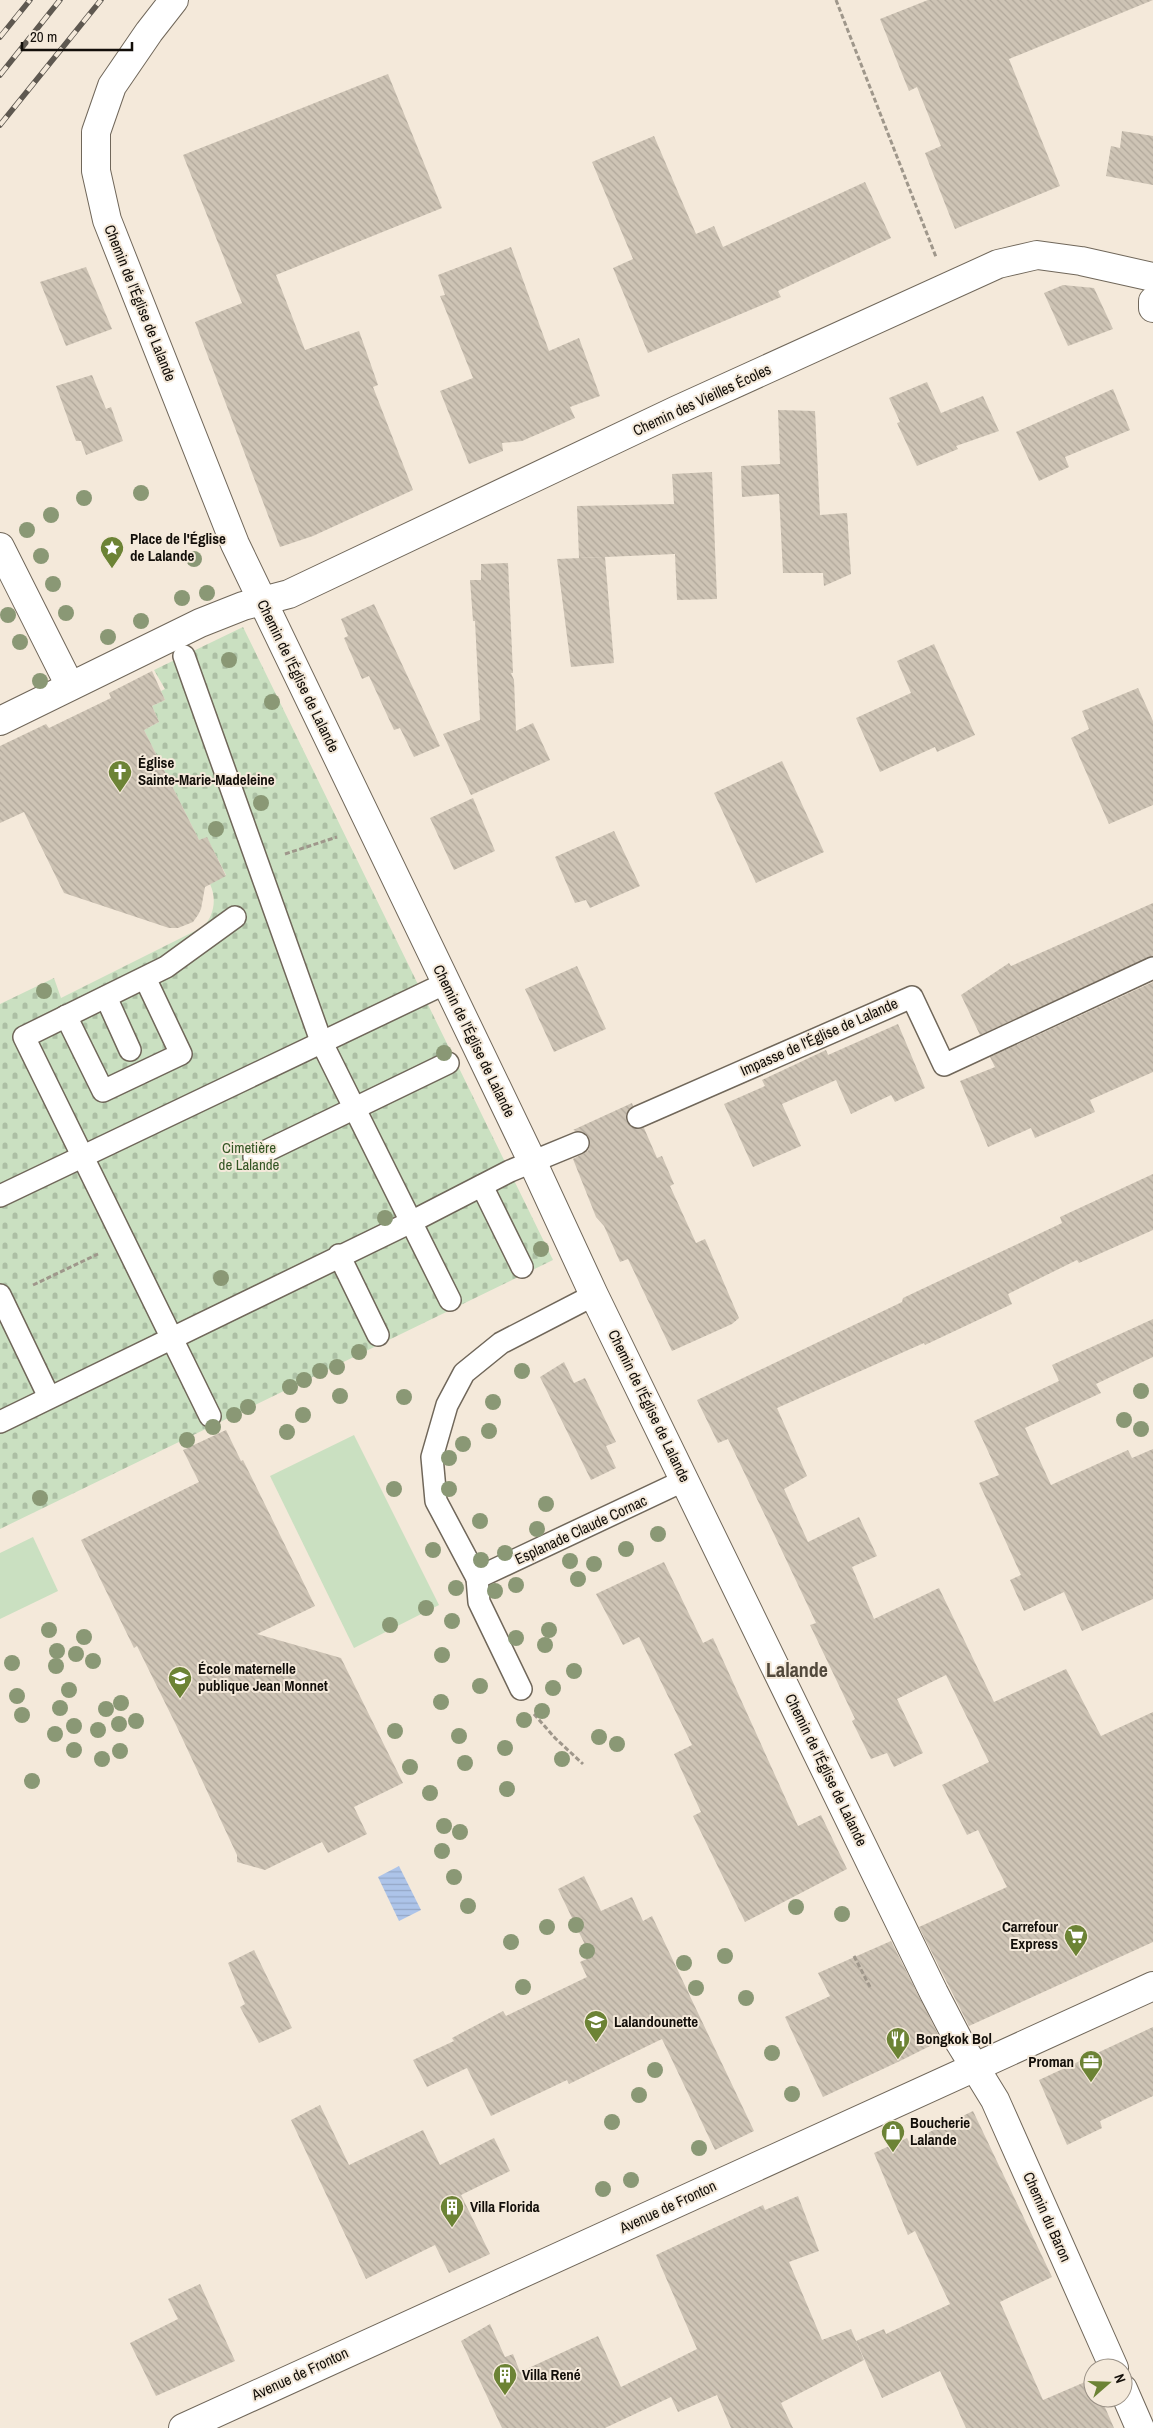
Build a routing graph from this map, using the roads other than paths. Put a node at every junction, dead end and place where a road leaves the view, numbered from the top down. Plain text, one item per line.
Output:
1 (174, 0) edge
2 (1153, 277) edge
3 (1153, 301) edge
4 (1153, 308) edge
5 (0, 547) edge
6 (262, 601) junction
7 (184, 656) dead end
8 (70, 686) junction
9 (0, 722) edge
10 (235, 917) dead end
11 (1153, 968) edge
12 (145, 978) junction
13 (446, 983) junction
14 (106, 997) junction
15 (66, 1016) junction
16 (321, 1041) junction
17 (130, 1050) dead end
18 (448, 1063) dead end
19 (355, 1108) junction
20 (638, 1117) dead end
21 (578, 1143) dead end
22 (83, 1155) junction
23 (254, 1157) dead end
24 (532, 1161) junction
25 (482, 1186) junction
26 (0, 1196) edge
27 (411, 1222) junction
28 (339, 1255) junction
29 (522, 1267) dead end
30 (0, 1295) edge
31 (594, 1295) junction
32 (450, 1300) dead end
33 (378, 1335) dead end
34 (170, 1337) junction
35 (49, 1397) junction
36 (210, 1416) dead end
37 (0, 1422) edge
38 (685, 1480) junction
39 (477, 1578) junction
40 (521, 1689) road end
41 (1153, 1986) edge
42 (975, 2068) junction
43 (1110, 2358) edge
44 (1131, 2408) edge
45 (184, 2428) edge
46 (1140, 2428) edge

1 - 6 street, Chemin de l'Église de Lalande
2 - 6 street, Chemin des Vieilles Écoles
3 - 4 street
5 - 8 street
6 - 8 street
6 - 13 street, Chemin de l'Église de Lalande
7 - 16 lane
8 - 9 street
10 - 12 lane
11 - 20 lane, Impasse de l'Église de Lalande
12 - 14 lane
12 - 15 lane
13 - 16 lane
13 - 24 street, Chemin de l'Église de Lalande
14 - 15 lane
14 - 17 lane
15 - 22 lane
16 - 19 lane
16 - 22 lane
18 - 19 lane
19 - 23 lane
19 - 27 lane
21 - 24 lane
22 - 26 lane
22 - 34 lane
24 - 25 lane
24 - 31 street, Chemin de l'Église de Lalande
25 - 27 lane
25 - 29 lane
27 - 28 lane
27 - 32 lane
28 - 33 lane
28 - 34 lane
30 - 35 lane
31 - 38 street, Chemin de l'Église de Lalande
31 - 39 lane
34 - 35 lane
34 - 36 lane
35 - 37 lane
38 - 39 lane, Esplanade Claude Cornac
38 - 42 street, Chemin de l'Église de Lalande
39 - 40 lane
41 - 42 street, Avenue de Fronton
42 - 43 street, Chemin du Baron
42 - 45 street, Avenue de Fronton
44 - 46 street

